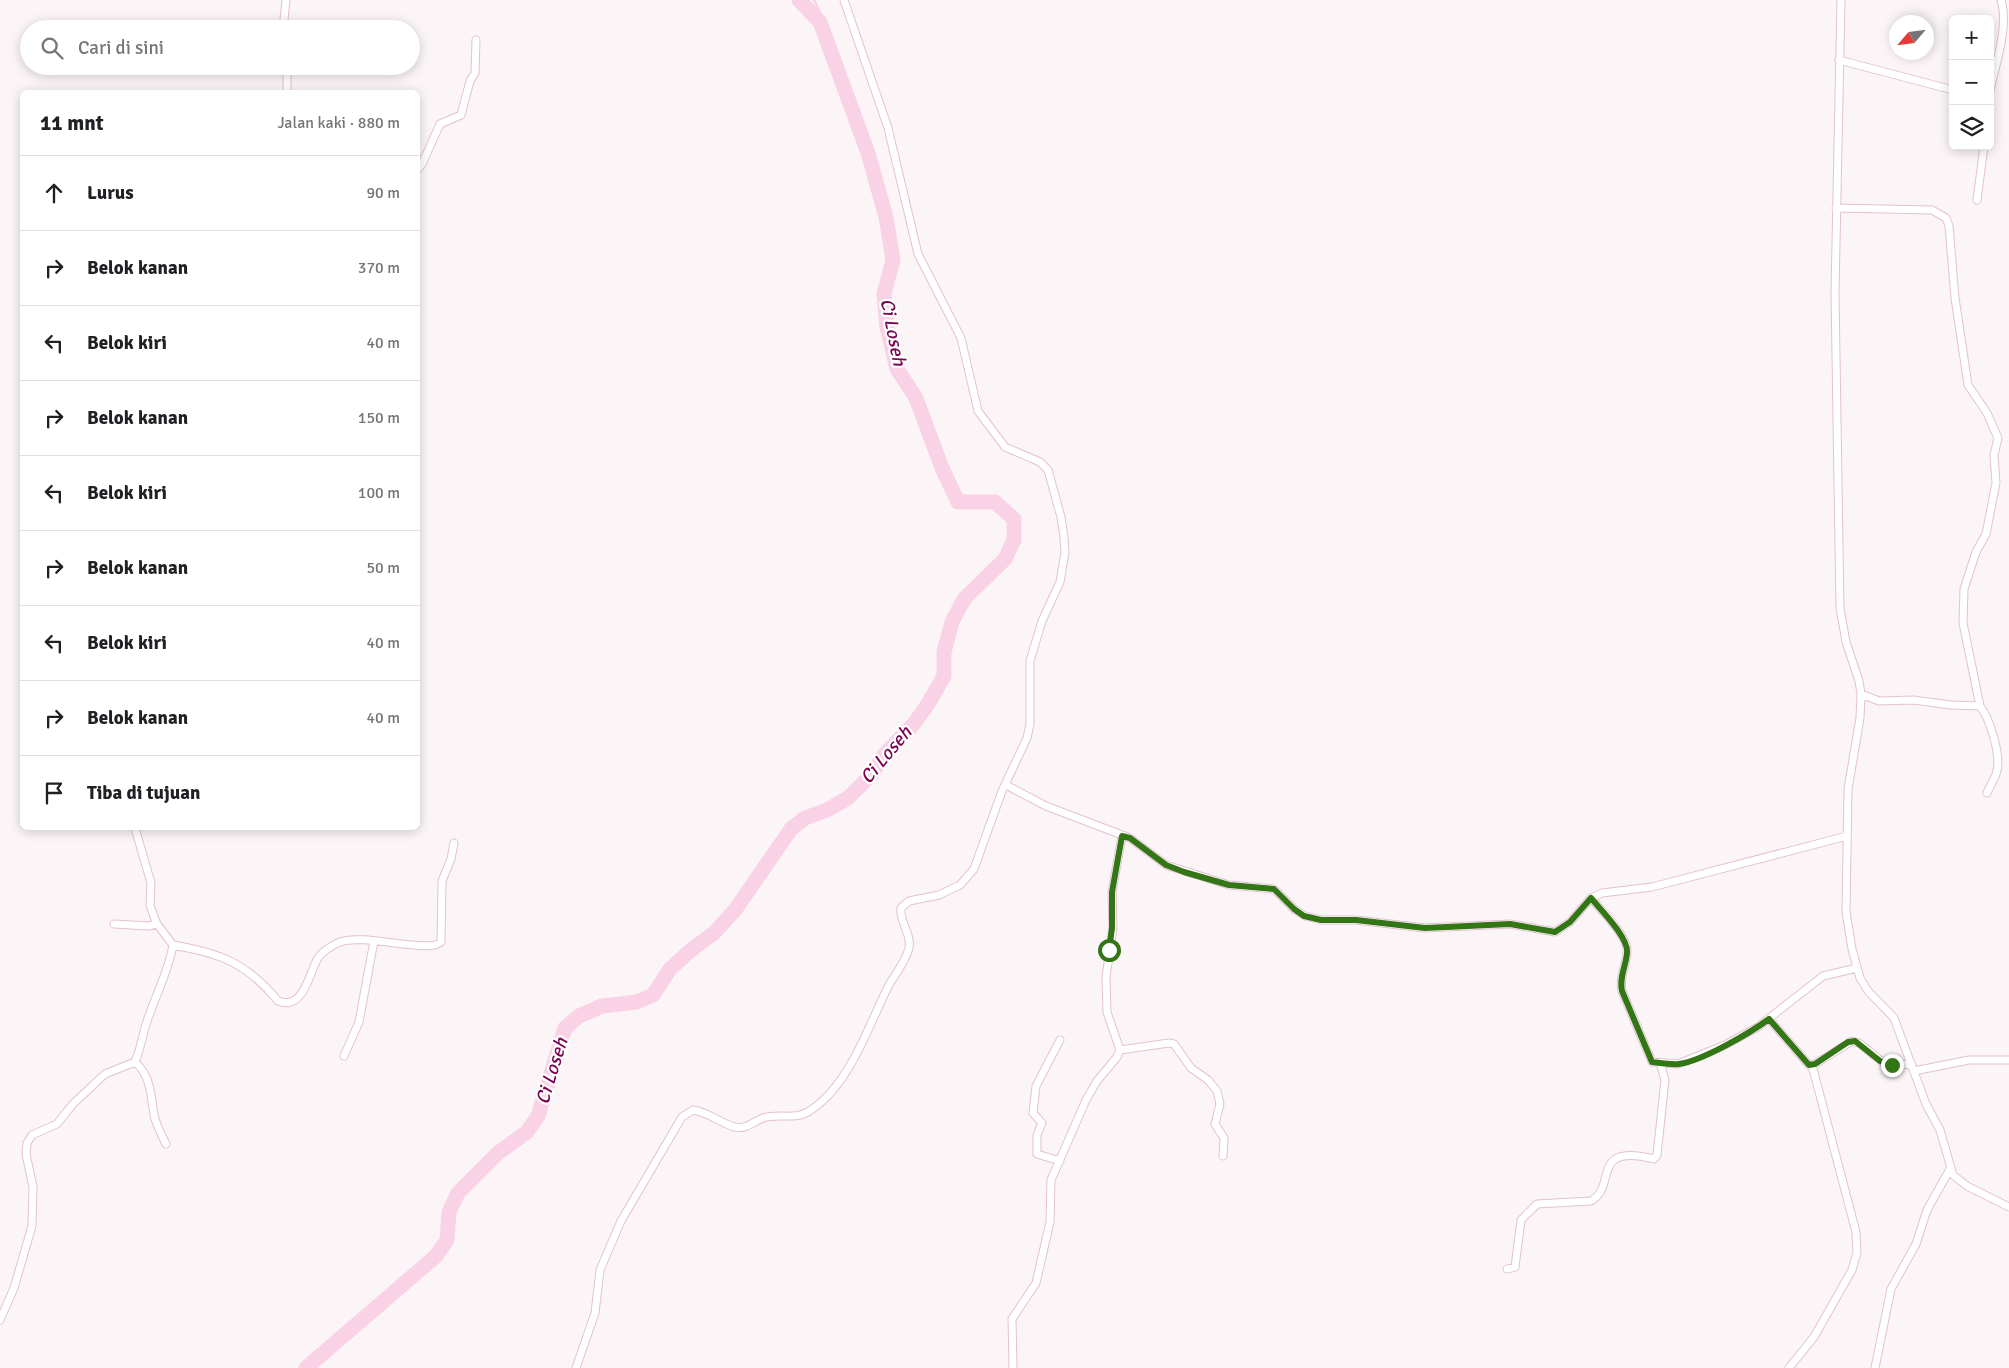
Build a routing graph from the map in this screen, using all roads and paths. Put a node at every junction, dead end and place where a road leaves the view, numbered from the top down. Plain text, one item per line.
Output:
1 (286, 0) edge
2 (844, 0) edge
3 (1841, 0) edge
4 (2001, 0) edge
5 (284, 20) edge
6 (476, 40) dead end
7 (1840, 60) junction
8 (1994, 73) edge
9 (287, 75) edge
10 (1949, 89) edge
11 (287, 90) edge
12 (1983, 150) edge
13 (420, 166) edge
14 (1977, 200) dead end
15 (1836, 208) junction
16 (1862, 694) junction
17 (1980, 706) junction
18 (1006, 785) junction
19 (1987, 793) dead end
20 (136, 830) edge
21 (1122, 836) junction
22 (1847, 836) junction
23 (454, 843) dead end
24 (1591, 898) junction
25 (114, 924) dead end
26 (157, 924) junction
27 (374, 940) junction
28 (173, 945) junction
29 (1857, 968) junction
30 (1769, 1019) junction
31 (1060, 1040) dead end
32 (1120, 1050) junction
33 (344, 1056) dead end
34 (2009, 1060) edge
35 (135, 1062) junction
36 (1660, 1063) junction
37 (1812, 1065) junction
38 (1913, 1068) junction
39 (166, 1144) dead end
40 (1223, 1156) dead end
41 (1060, 1161) junction
42 (1950, 1169) junction
43 (2009, 1207) edge
44 (1507, 1269) dead end
45 (0, 1320) edge
46 (576, 1368) edge
47 (1013, 1368) edge
48 (1789, 1368) edge
49 (1875, 1368) edge

1 - 5 street
2 - 18 street
3 - 7 street
4 - 8 street
6 - 13 street
7 - 10 street
7 - 15 street
9 - 11 street
12 - 14 street
15 - 16 street
15 - 17 street
16 - 17 street
16 - 22 street
17 - 19 street
18 - 21 street
18 - 46 street
20 - 26 street
21 - 24 street
21 - 32 street
22 - 24 street
22 - 29 street
23 - 27 street
24 - 36 street
25 - 26 street
26 - 28 street
27 - 28 street
27 - 33 street
28 - 35 street
29 - 30 street
29 - 38 street
30 - 36 street
30 - 37 street
31 - 41 street
32 - 40 street
32 - 41 street
34 - 38 street
35 - 39 street
35 - 45 street
36 - 44 street
37 - 38 street
37 - 48 street
38 - 42 street
41 - 47 street
42 - 43 street
42 - 49 street

